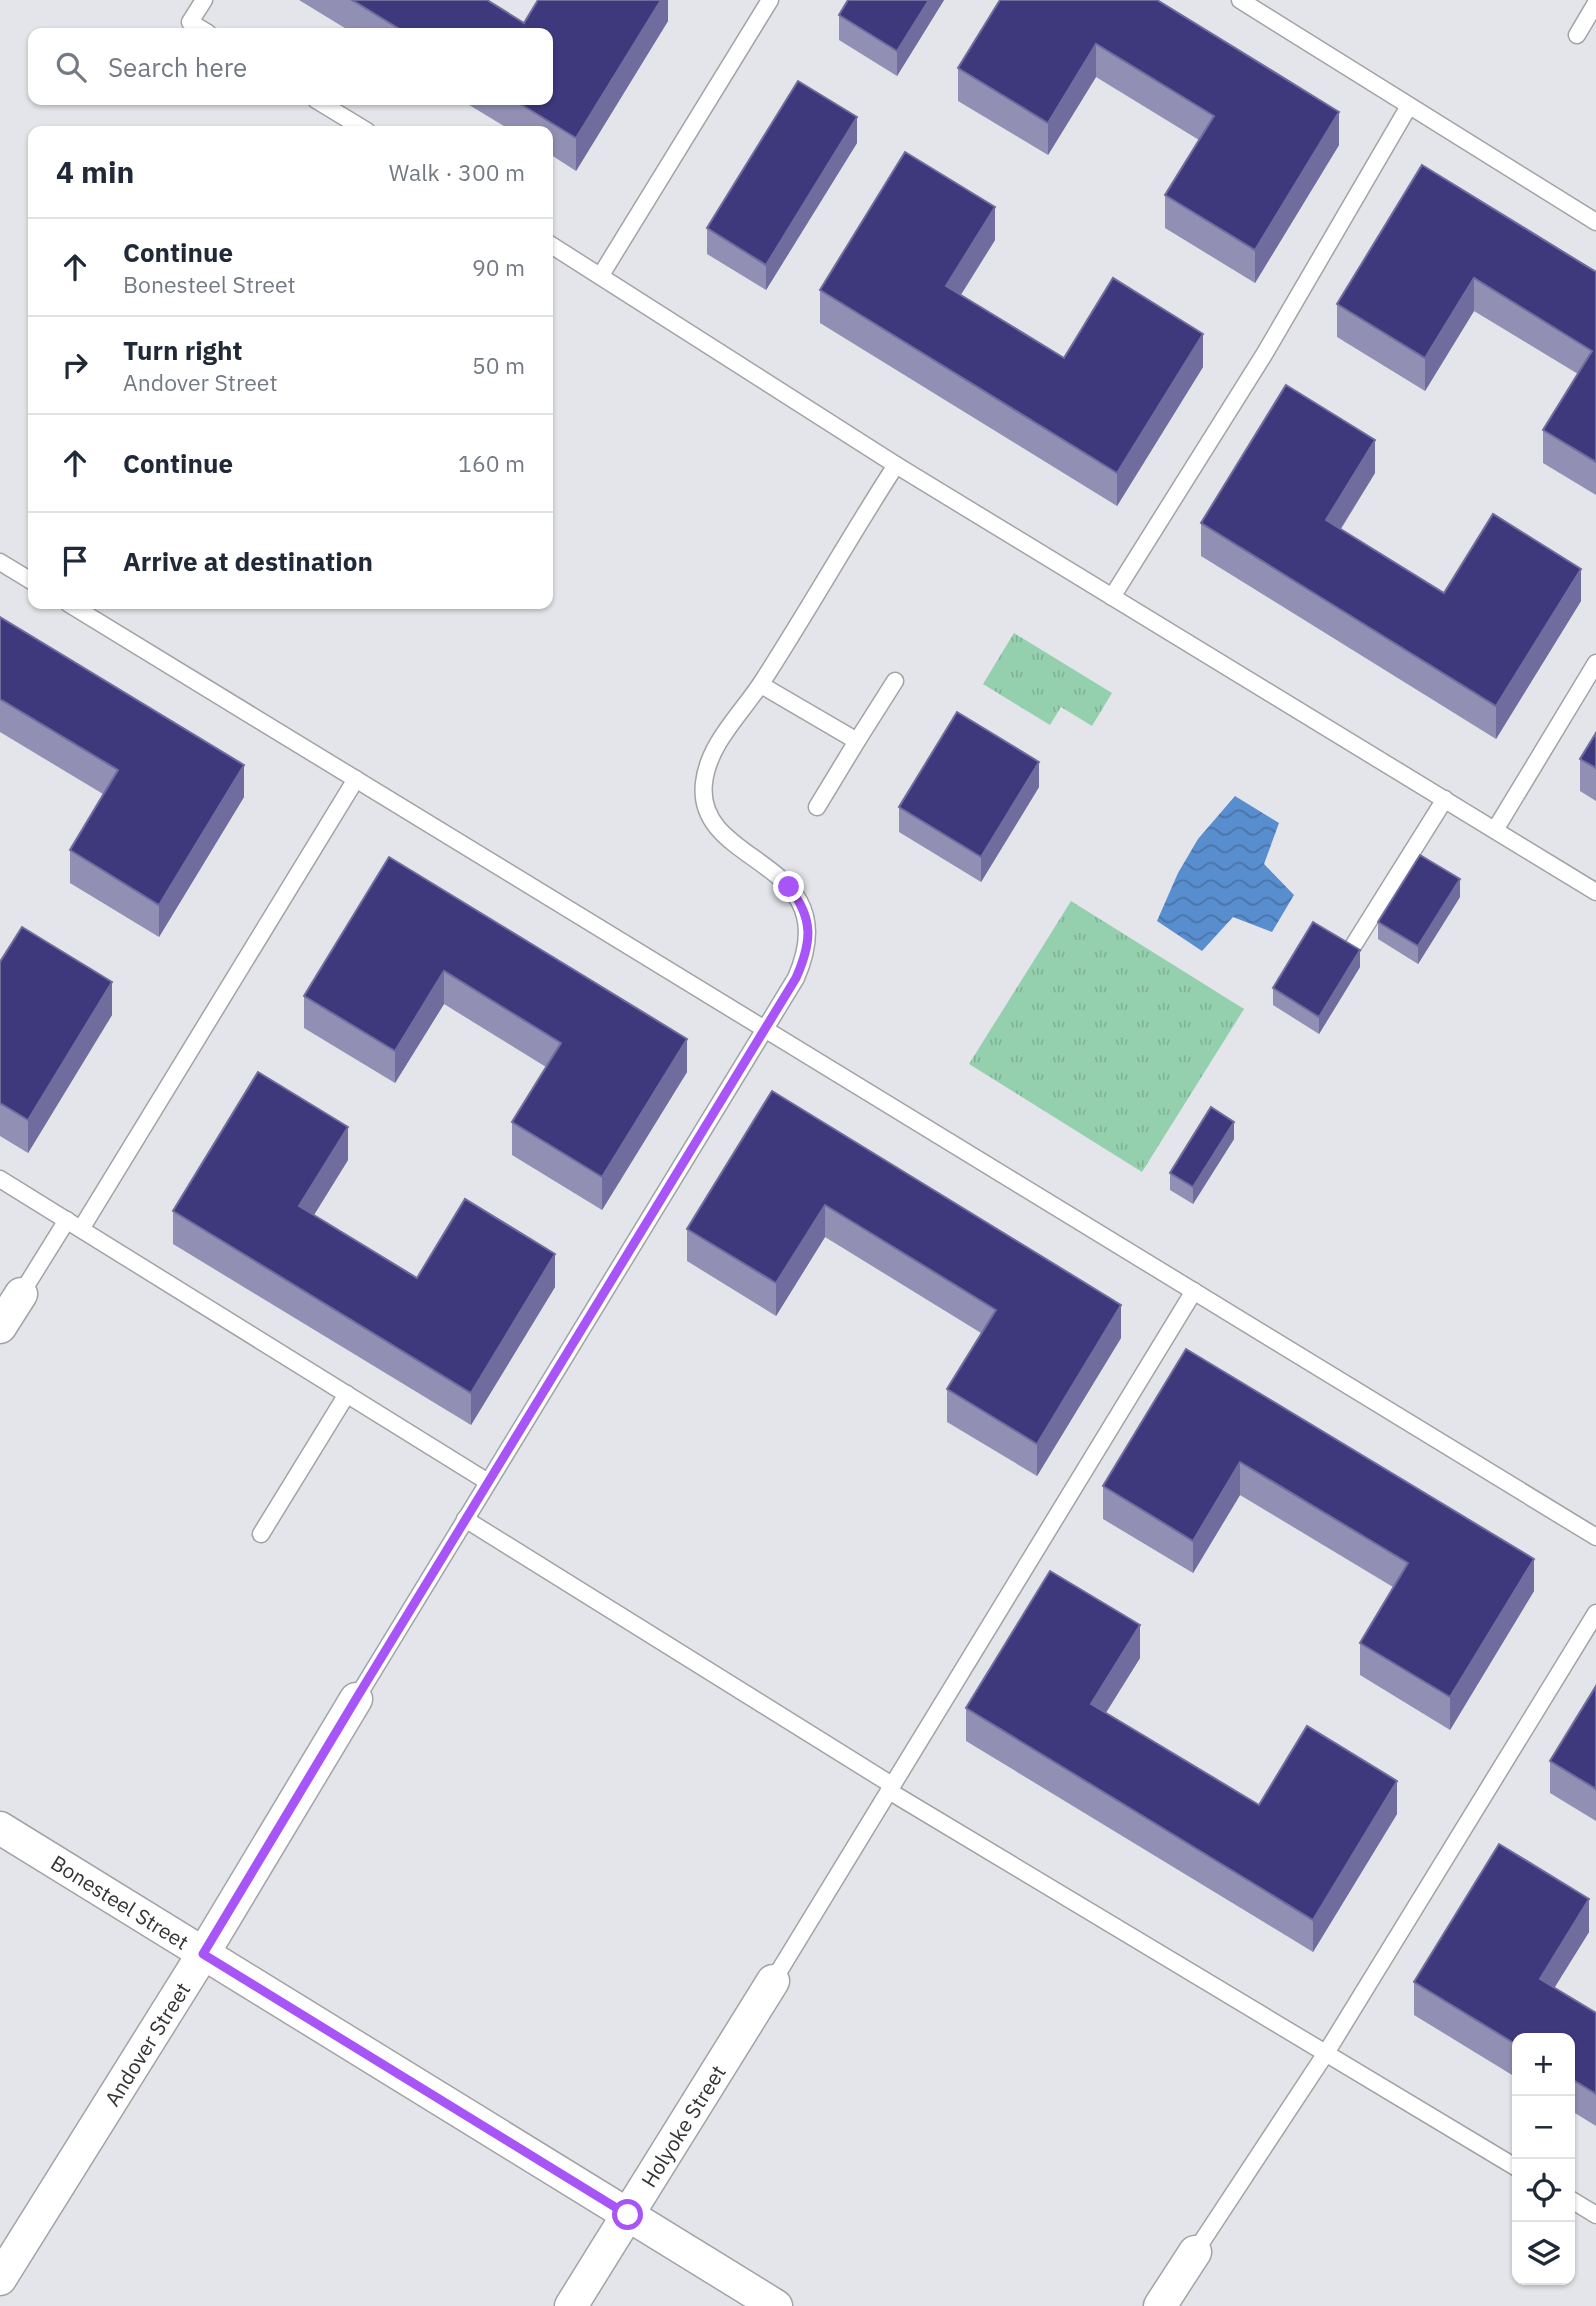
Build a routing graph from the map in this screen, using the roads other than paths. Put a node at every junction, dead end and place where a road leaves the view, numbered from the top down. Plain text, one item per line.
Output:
1 (204, 0) edge
2 (770, 0) edge
3 (1240, 0) edge
4 (1596, 3) edge
5 (200, 28) edge
6 (1577, 35) dead end
7 (324, 105) edge
8 (1409, 106) junction
9 (359, 126) edge
10 (1596, 222) edge
11 (553, 246) edge
12 (601, 275) junction
13 (896, 465) junction
14 (0, 562) edge
15 (28, 579) edge
16 (1112, 597) junction
17 (77, 609) edge
18 (1596, 663) edge
19 (895, 681) dead end
20 (761, 685) junction
21 (857, 741) junction
22 (356, 779) junction
23 (1444, 799) junction
24 (817, 807) dead end
25 (1495, 830) junction
26 (1596, 892) edge
27 (1348, 954) edge
28 (765, 1029) junction
29 (0, 1179) edge
30 (67, 1220) junction
31 (81, 1229) junction
32 (1194, 1292) junction
33 (21, 1294) joint
34 (0, 1327) edge
35 (347, 1394) junction
36 (488, 1482) junction
37 (465, 1518) junction
38 (261, 1534) dead end
39 (1596, 1537) edge
40 (1596, 1613) edge
41 (356, 1699) joint
42 (890, 1788) junction
43 (0, 1828) edge
44 (203, 1954) junction
45 (773, 1981) joint
46 (1326, 2053) junction
47 (1512, 2165) edge
48 (1575, 2202) edge
49 (628, 2215) junction
50 (1596, 2215) edge
51 (1195, 2252) joint
52 (0, 2279) edge
53 (571, 2306) edge
54 (776, 2306) edge
55 (1160, 2306) edge

1 - 5 lane
2 - 12 lane
3 - 8 lane
4 - 6 lane
7 - 9 lane
8 - 10 lane
8 - 16 lane
11 - 12 lane
12 - 13 lane
13 - 16 lane
13 - 20 lane
14 - 15 lane
16 - 23 lane
17 - 22 lane
18 - 25 lane
19 - 21 lane
20 - 21 lane
20 - 28 lane
21 - 24 lane
22 - 28 lane
22 - 31 lane
23 - 25 lane
23 - 27 lane
25 - 26 lane
28 - 32 lane
28 - 36 lane
29 - 30 lane
30 - 31 lane
30 - 33 lane
31 - 35 lane
32 - 39 lane
32 - 42 lane
33 - 34 street
35 - 36 lane
35 - 38 lane
36 - 37 lane
37 - 41 lane
37 - 42 lane
40 - 46 lane
41 - 44 street, Andover Street
42 - 45 lane
42 - 46 lane
43 - 44 street, Bonesteel Street
44 - 49 street, Bonesteel Street
44 - 52 street, Andover Street
45 - 49 street, Holyoke Street
46 - 47 lane
46 - 51 lane
48 - 50 lane
49 - 53 street, Holyoke Street
49 - 54 street, Bonesteel Street
51 - 55 street

